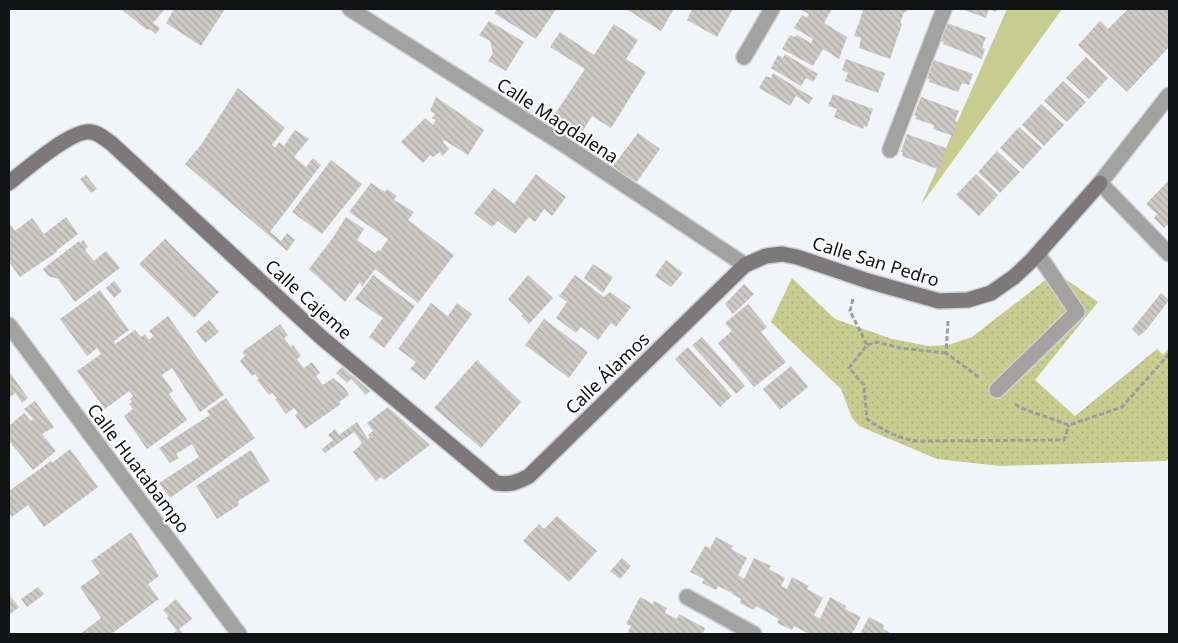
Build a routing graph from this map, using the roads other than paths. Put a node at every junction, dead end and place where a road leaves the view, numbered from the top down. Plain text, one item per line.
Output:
1 (350, 9) edge
2 (772, 9) edge
3 (944, 9) edge
4 (744, 57) dead end
5 (1169, 95) edge
6 (890, 150) dead end
7 (9, 183) edge
8 (1100, 183) junction
9 (1038, 254) junction
10 (1169, 254) edge
11 (745, 265) junction
12 (9, 325) edge
13 (997, 390) road end
14 (488, 476) joint
15 (686, 597) dead end
16 (240, 634) edge
17 (754, 634) edge

1 - 11 street, Calle Magdalena
2 - 4 street
3 - 6 street
5 - 8 street
7 - 14 street, Calle Cajeme
8 - 9 street, Calle San Pedro
8 - 10 street
9 - 11 street, Calle San Pedro
9 - 13 street
11 - 14 street, Calle Álamos
12 - 16 street, Calle Huatabampo
15 - 17 street

